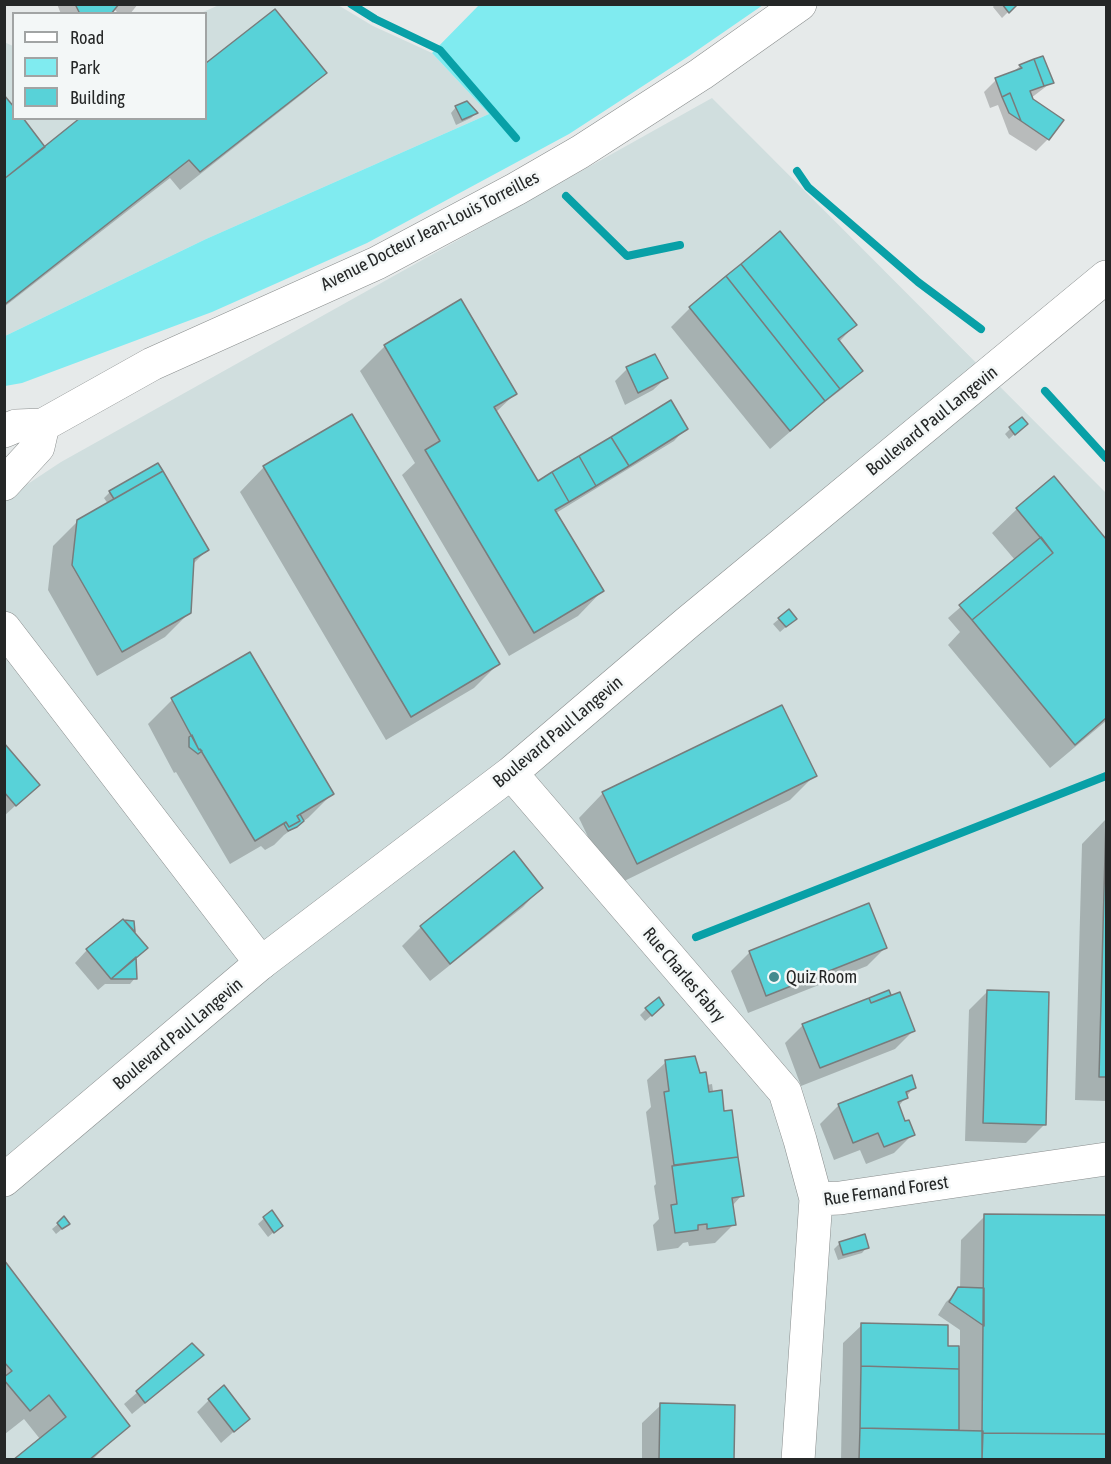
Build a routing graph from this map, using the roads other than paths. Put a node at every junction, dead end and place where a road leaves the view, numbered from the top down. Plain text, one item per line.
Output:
1 (800, 4) edge
2 (1107, 277) edge
3 (43, 425) junction
4 (4, 431) edge
5 (4, 484) edge
6 (4, 628) edge
7 (511, 773) junction
8 (261, 963) junction
9 (1107, 1159) edge
10 (4, 1179) edge
11 (816, 1199) junction
12 (798, 1460) edge

1 - 3 street, Avenue Docteur Jean-Louis Torreilles
2 - 7 street, Boulevard Paul Langevin
3 - 4 street, Avenue Docteur Jean-Louis Torreilles
3 - 5 street
6 - 8 street
7 - 8 street, Boulevard Paul Langevin
7 - 11 street, Rue Charles Fabry
8 - 10 street, Boulevard Paul Langevin
9 - 11 street, Rue Fernand Forest
11 - 12 street, Rue Fernand Forest

